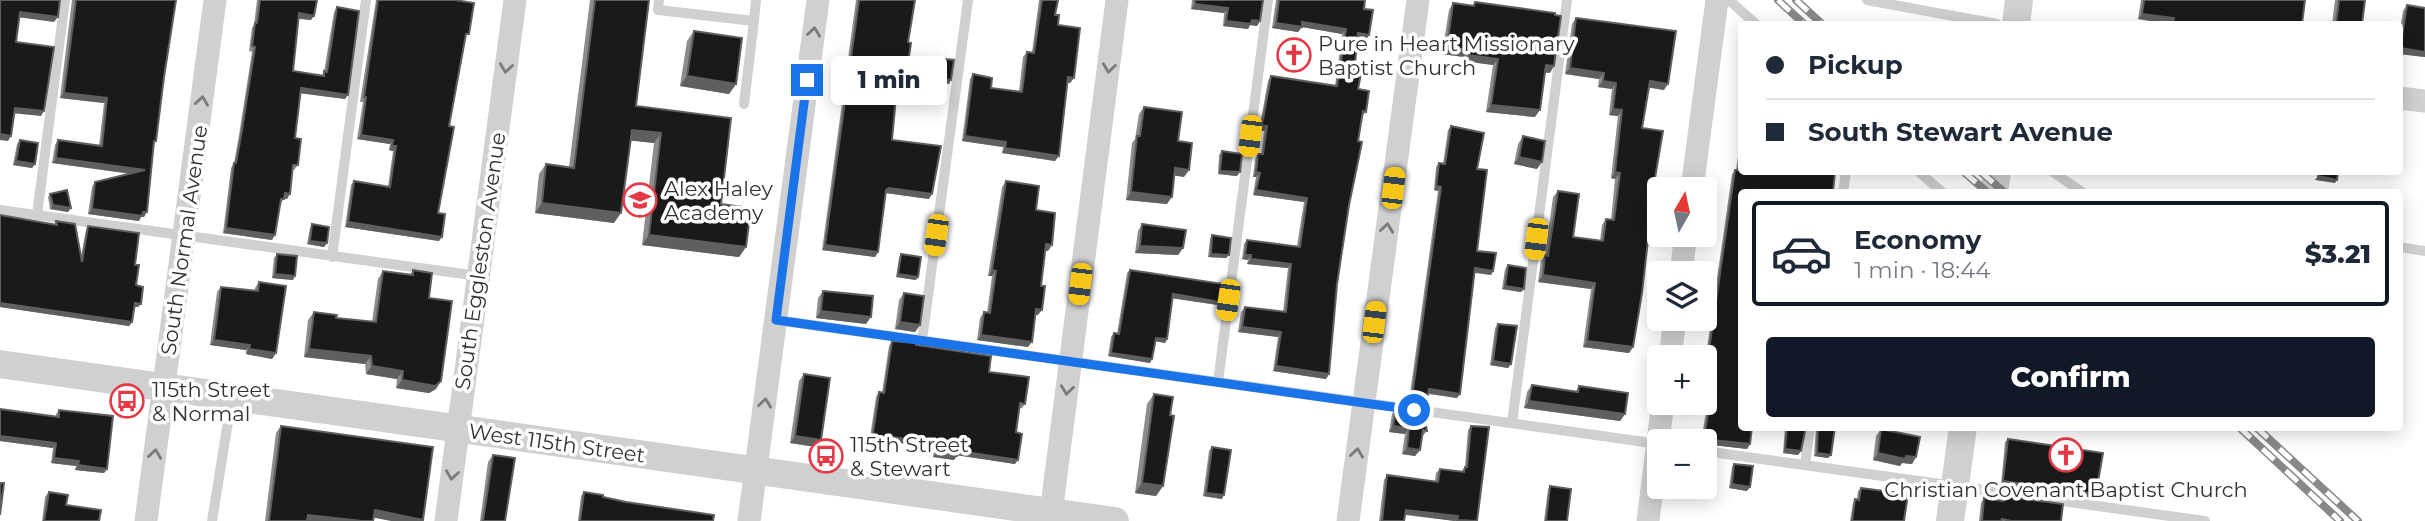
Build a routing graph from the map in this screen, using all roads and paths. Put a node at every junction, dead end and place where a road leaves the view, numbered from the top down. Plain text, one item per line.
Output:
1 (65, 0) edge
2 (215, 0) edge
3 (366, 0) edge
4 (515, 0) edge
5 (659, 0) edge
6 (756, 0) edge
7 (818, 0) edge
8 (968, 0) edge
9 (1117, 0) edge
10 (1268, 0) edge
11 (1418, 0) edge
12 (1567, 0) edge
13 (1719, 0) edge
14 (1867, 0) edge
15 (2020, 0) edge
16 (1753, 21) edge
17 (1981, 21) edge
18 (2016, 21) edge
19 (754, 22) junction
20 (2403, 98) edge
21 (2425, 101) edge
22 (744, 104) dead end
23 (1922, 175) edge
24 (2057, 175) edge
25 (1694, 177) edge
26 (1939, 189) edge
27 (2078, 189) edge
28 (0, 210) edge
29 (37, 215) junction
30 (184, 236) junction
31 (2403, 248) edge
32 (2425, 251) edge
33 (332, 257) junction
34 (478, 276) junction
35 (776, 320) junction
36 (922, 340) junction
37 (1070, 361) junction
38 (0, 364) edge
39 (1218, 382) junction
40 (164, 387) junction
41 (232, 397) junction
42 (1363, 402) junction
43 (1512, 424) junction
44 (458, 429) junction
45 (1809, 431) edge
46 (1962, 431) edge
47 (1647, 442) edge
48 (1717, 452) edge
49 (1805, 465) junction
50 (756, 471) junction
51 (1955, 486) junction
52 (1651, 499) edge
53 (1050, 516) edge
54 (146, 521) edge
55 (212, 521) edge
56 (446, 521) edge
57 (749, 521) edge
58 (1115, 521) edge
59 (1348, 521) edge
60 (1648, 521) edge
61 (1950, 521) edge
62 (2205, 521) edge

1 - 29 lane
30 -> 2 street, South Normal Avenue
3 - 33 lane
4 -> 34 street, South Eggleston Avenue
5 - 19 lane
6 - 19 lane
35 -> 7 street
8 - 36 lane
9 -> 37 street
10 - 39 lane
42 -> 11 street
12 - 43 lane
13 - 16 lane
13 - 25 street
14 - 17 lane
15 - 18 street
19 - 22 lane
20 - 21 street
23 - 26 lane
24 - 27 lane
28 - 29 lane
29 - 30 lane
30 - 33 lane
30 - 40 street, South Normal Avenue
31 - 32 lane
33 - 34 lane
34 - 44 street, South Eggleston Avenue
35 - 36 lane
50 -> 35 street
36 - 37 lane
37 - 39 lane
37 -> 53 street
38 - 40 street, West 115th Street
39 - 42 lane
40 - 41 street, West 115th Street
54 -> 40 street, South Normal Avenue
41 - 44 street, West 115th Street
41 - 55 lane
42 - 43 lane
59 -> 42 street
43 - 47 lane
44 - 50 street, West 115th Street
44 -> 56 street, South Eggleston Avenue
45 - 49 lane
46 - 51 street
48 - 49 lane
49 - 51 lane
50 - 53 street, West 115th Street
50 - 57 street
51 - 61 street
51 - 62 lane
52 - 60 street
53 - 58 street, West 115th Street

